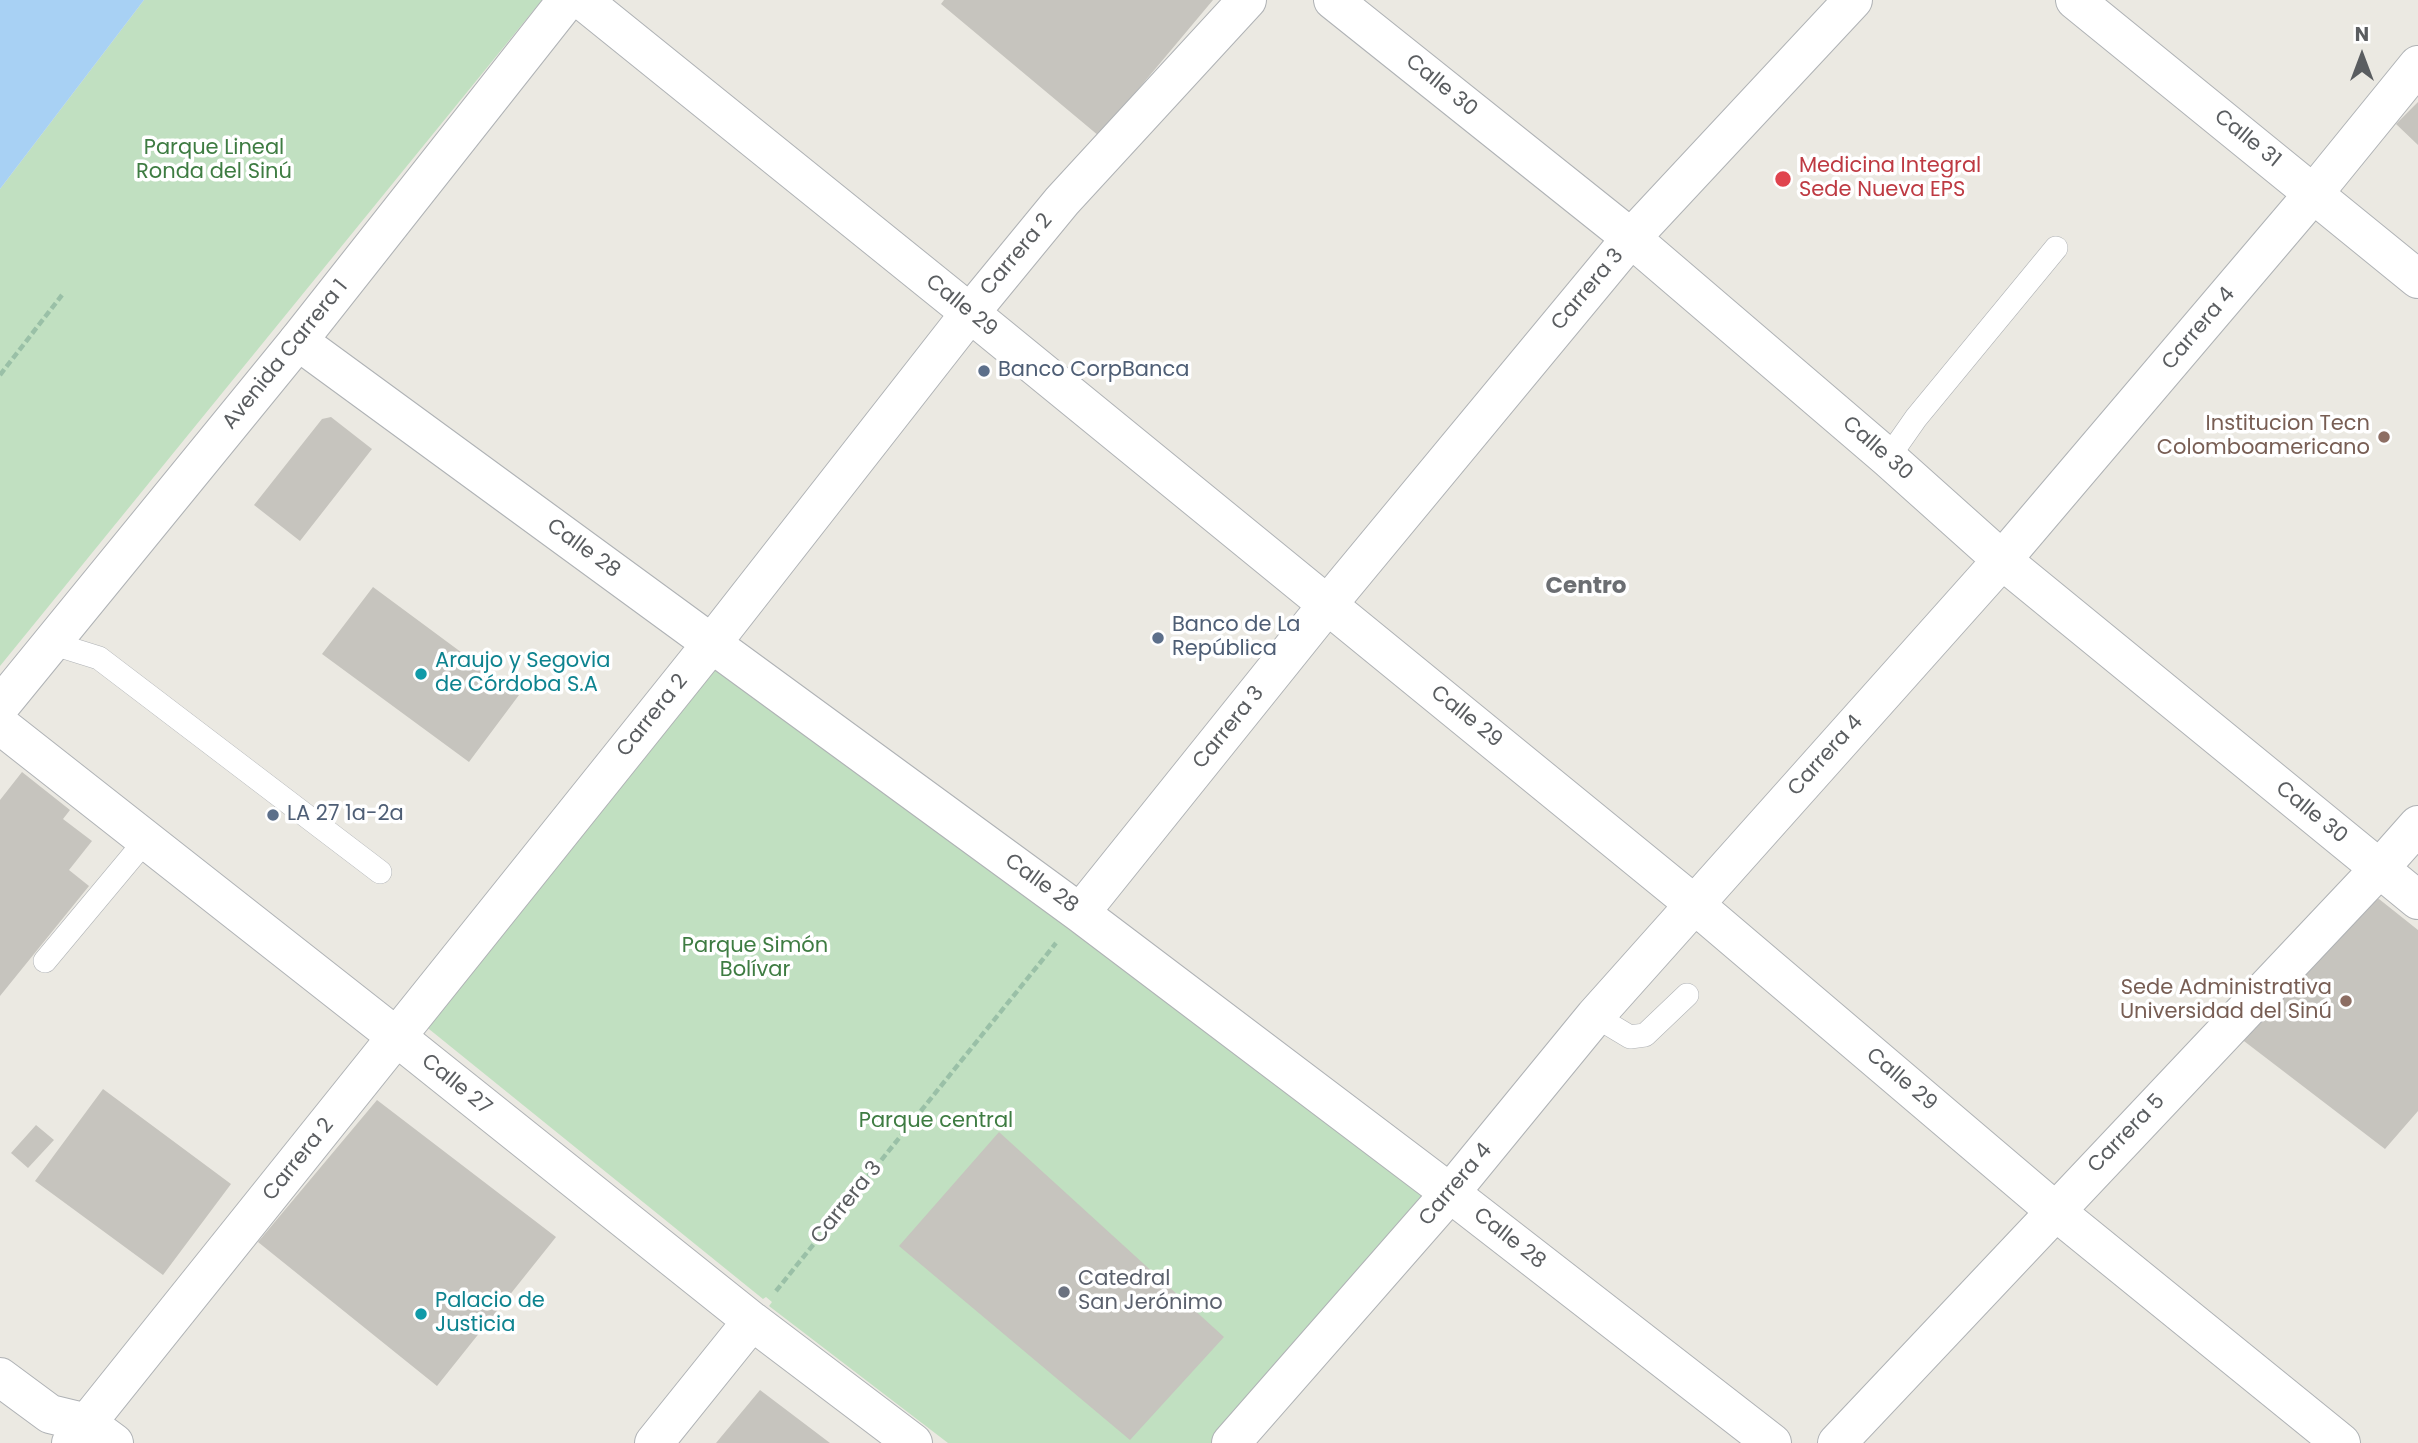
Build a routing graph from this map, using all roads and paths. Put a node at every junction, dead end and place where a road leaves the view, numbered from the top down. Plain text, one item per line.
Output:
1 (567, 0) edge
2 (582, 0) edge
3 (1247, 0) edge
4 (1333, 0) edge
5 (1853, 0) edge
6 (2075, 0) edge
7 (2418, 65) edge
8 (2314, 193) junction
9 (1631, 238) junction
10 (2056, 248) dead end
11 (2418, 279) edge
12 (62, 295) dead end
13 (970, 313) junction
14 (298, 341) junction
15 (0, 375) edge
16 (1888, 458) junction
17 (2002, 560) junction
18 (1328, 604) junction
19 (51, 643) junction
20 (712, 643) junction
21 (0, 706) edge
22 (0, 725) edge
23 (2418, 825) edge
24 (145, 840) junction
25 (2379, 869) junction
26 (380, 872) dead end
27 (2418, 900) edge
28 (1694, 904) junction
29 (1080, 913) junction
30 (45, 961) dead end
31 (1687, 995) dead end
32 (1595, 1016) junction
33 (398, 1038) junction
34 (1450, 1194) junction
35 (2054, 1210) junction
36 (752, 1321) junction
37 (0, 1377) edge
38 (90, 1436) edge
39 (654, 1443) edge
40 (913, 1443) edge
41 (1231, 1443) edge
42 (1772, 1443) edge
43 (1836, 1443) edge
44 (2341, 1443) edge

1 - 14 street, Avenida Carrera 1
2 - 13 street, Calle 29
3 - 13 street, Carrera 2
4 - 9 street, Calle 30
5 - 9 street, Carrera 3
6 - 8 street, Calle 31
7 - 8 street, Carrera 4
8 - 11 street, Calle 31
8 - 17 street, Carrera 4
9 - 16 street, Calle 30
9 - 18 street, Carrera 3
10 - 16 lane
12 - 15 path
13 - 18 street, Calle 29
13 - 20 street, Carrera 2
14 - 19 street, Avenida Carrera 1
14 - 20 street, Calle 28
16 - 17 street, Calle 30
17 - 25 street, Calle 30
17 - 28 street, Carrera 4
18 - 28 street, Calle 29
18 - 29 street, Carrera 3
19 - 21 street, Avenida Carrera 1
19 - 26 lane
20 - 29 street, Calle 28
20 - 33 street, Carrera 2
22 - 24 street, Calle 27
23 - 25 street, Carrera 5
24 - 30 lane
24 - 33 street, Calle 27
25 - 27 street, Calle 30
25 - 35 street, Carrera 5
28 - 32 street, Carrera 4
28 - 35 street, Calle 29
29 - 34 street, Calle 28
29 - 36 path, Carrera 3
31 - 32 lane
32 - 34 street, Carrera 4
33 - 36 street, Calle 27
33 - 38 street, Carrera 2
34 - 41 street, Carrera 4
34 - 42 street, Calle 28
35 - 43 street, Carrera 5
35 - 44 street, Calle 29
36 - 39 street
36 - 40 street, Calle 27
37 - 38 street

